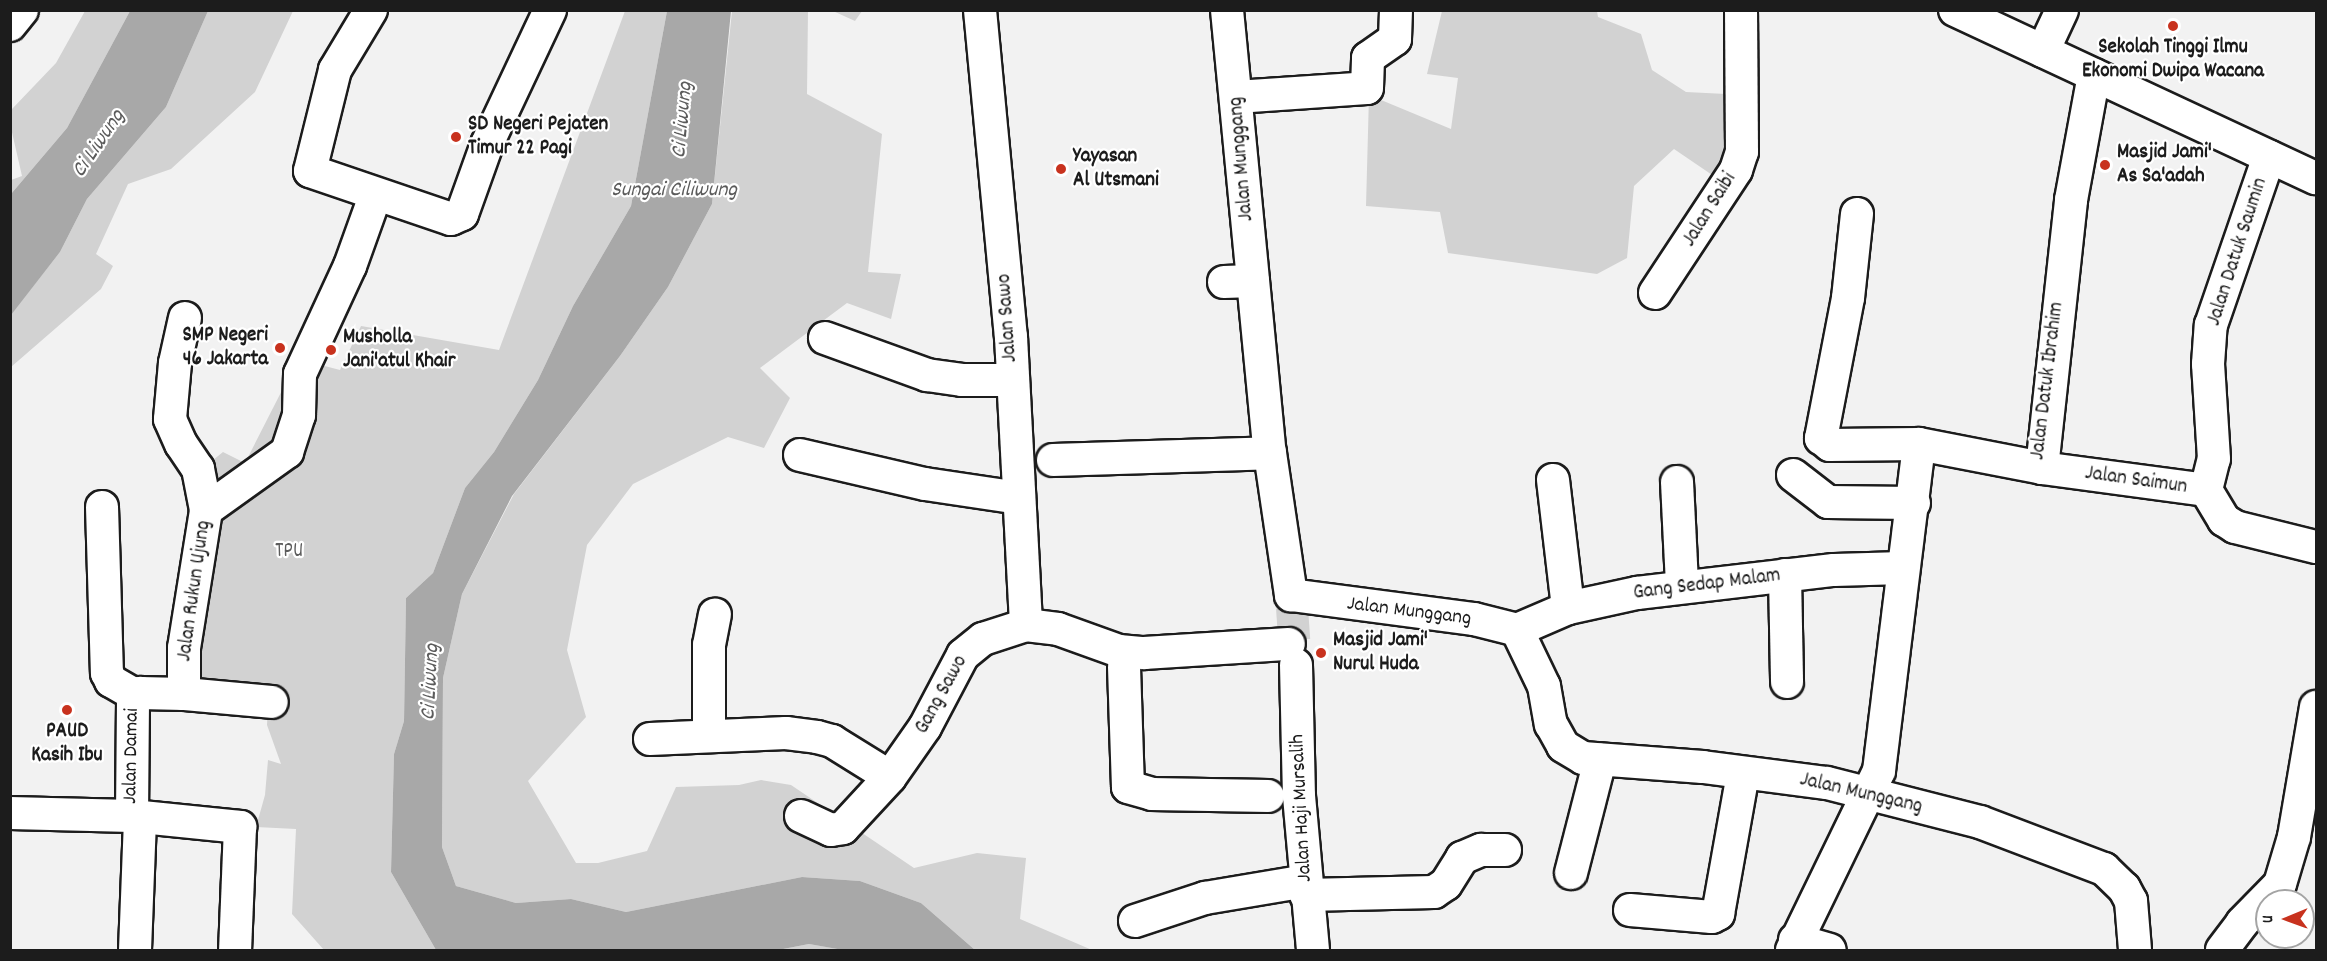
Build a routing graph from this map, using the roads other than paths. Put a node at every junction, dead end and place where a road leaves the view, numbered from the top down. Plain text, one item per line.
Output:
1 (22, 10) edge
2 (371, 10) edge
3 (550, 10) edge
4 (980, 10) edge
5 (1227, 10) edge
6 (1396, 10) edge
7 (1741, 10) edge
8 (1955, 10) edge
9 (2062, 10) edge
10 (10, 25) edge
11 (2043, 51) junction
12 (2094, 75) junction
13 (1236, 97) junction
14 (2269, 157) junction
15 (2316, 178) edge
16 (375, 196) junction
17 (1857, 214) dead end
18 (1655, 293) dead end
19 (185, 318) dead end
20 (825, 338) dead end
21 (1013, 380) junction
22 (1919, 444) junction
23 (1270, 453) junction
24 (800, 455) dead end
25 (1053, 460) dead end
26 (2042, 468) junction
27 (1793, 475) dead end
28 (1553, 480) dead end
29 (1677, 482) dead end
30 (2206, 490) junction
31 (1019, 498) junction
32 (1914, 502) junction
33 (102, 507) dead end
34 (206, 510) junction
35 (2316, 547) edge
36 (1903, 568) junction
37 (1785, 575) junction
38 (1682, 585) junction
39 (1568, 608) junction
40 (716, 615) dead end
41 (1026, 626) junction
42 (1517, 630) junction
43 (1293, 654) joint
44 (1124, 667) dead end
45 (1787, 682) dead end
46 (184, 694) junction
47 (134, 696) junction
48 (272, 702) dead end
49 (2316, 707) edge
50 (709, 736) junction
51 (650, 739) dead end
52 (1600, 760) junction
53 (1743, 773) junction
54 (890, 777) junction
55 (1870, 792) junction
56 (1282, 796) junction
57 (10, 813) edge
58 (801, 816) dead end
59 (136, 817) junction
60 (1505, 850) dead end
61 (1571, 873) dead end
62 (1306, 888) junction
63 (1630, 910) dead end
64 (1135, 921) dead end
65 (1794, 946) edge
66 (135, 951) edge
67 (235, 951) edge
68 (1313, 951) edge
69 (1830, 951) edge
70 (2135, 951) edge
71 (2222, 951) edge

1 - 10 street
2 - 16 street
3 - 16 street
4 - 21 street, Jalan Sawo
5 - 13 street, Jalan Munggang
6 - 13 street
7 - 18 street, Jalan Saibi
8 - 11 street
9 - 11 street
11 - 12 street
12 - 14 street
12 - 26 street, Jalan Datuk Ibrahim
13 - 23 street, Jalan Munggang
14 - 15 street
14 - 30 street, Jalan Datuk Saumin
16 - 34 street
17 - 22 street, Jalan Datuk Ibrahim
19 - 34 street
20 - 21 street
21 - 31 street, Jalan Sawo
22 - 26 street, Jalan Datuk Ibrahim
22 - 32 street
23 - 25 street
23 - 42 street, Jalan Munggang
24 - 31 street
26 - 30 street, Jalan Saimun
27 - 32 street
28 - 39 street
29 - 38 street
30 - 35 street, Jalan Saimun
31 - 41 street, Jalan Sawo
32 - 36 street
33 - 47 street
34 - 46 street, Jalan Rukun Ujung
36 - 37 street, Gang Sedap Malam
36 - 55 street
37 - 38 street, Gang Sedap Malam
37 - 45 street
38 - 39 street, Gang Sedap Malam
39 - 42 street, Gang Sedap Malam
40 - 50 street
41 - 43 street, Gang Sawo
41 - 54 street, Gang Sawo
42 - 52 street, Jalan Munggang
43 - 56 street, Jalan Haji Mursalih
44 - 56 street
46 - 47 street
46 - 48 street
47 - 59 street, Jalan Damai
49 - 71 street
50 - 51 street
50 - 54 street
52 - 53 street, Jalan Munggang
52 - 61 street
53 - 55 street, Jalan Munggang
53 - 63 street
54 - 58 street, Gang Sawo
55 - 65 street
55 - 70 street, Jalan Munggang
56 - 62 street, Jalan Haji Mursalih
57 - 59 street
59 - 66 street, Jalan Damai
59 - 67 street
60 - 62 street
62 - 64 street
62 - 68 street, Jalan Haji Mursalih
65 - 69 street

